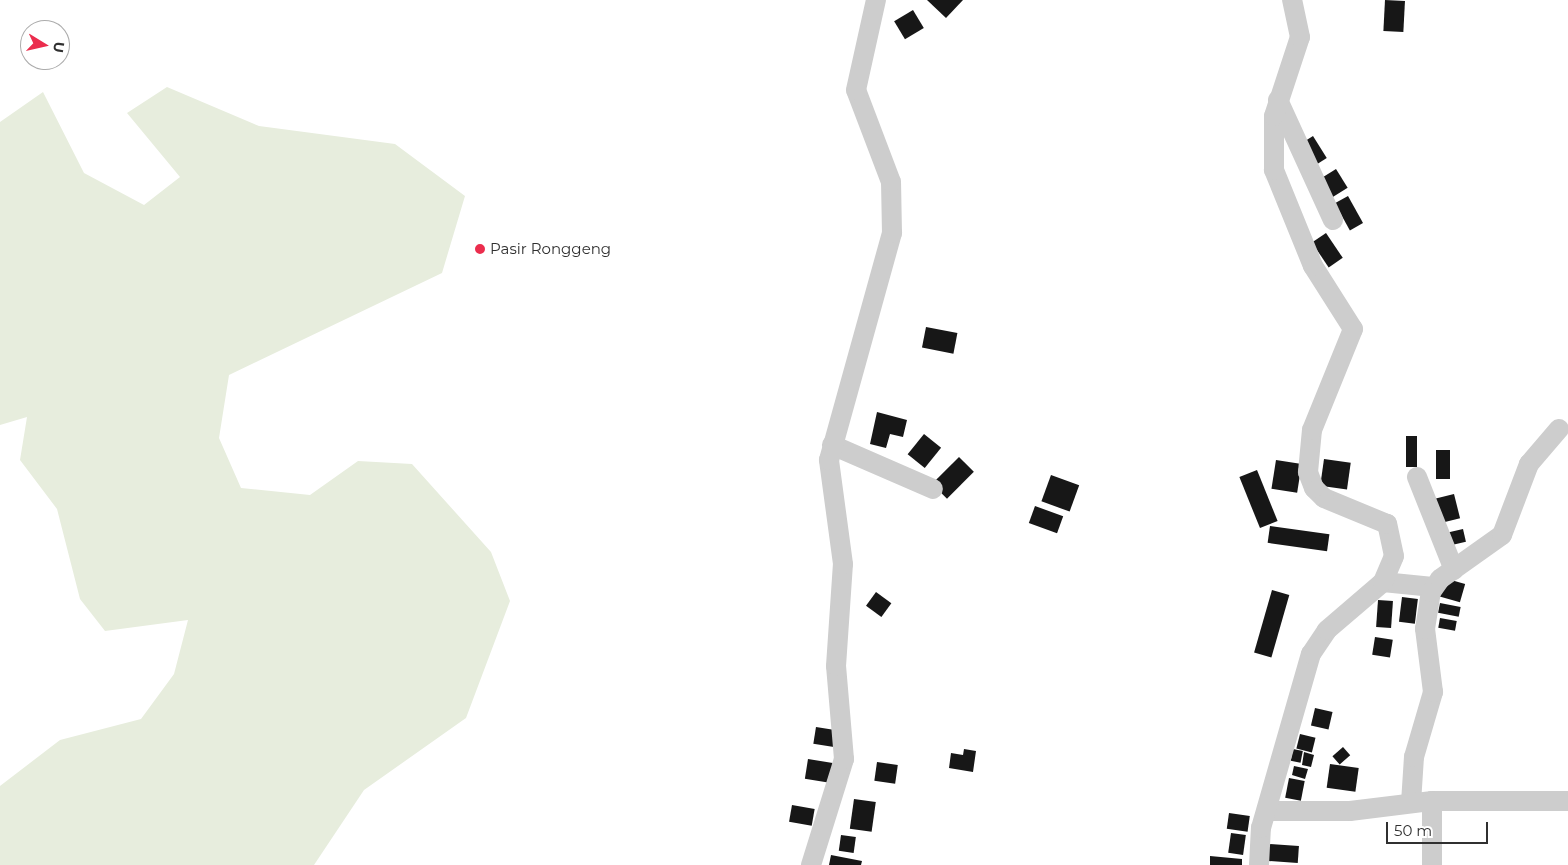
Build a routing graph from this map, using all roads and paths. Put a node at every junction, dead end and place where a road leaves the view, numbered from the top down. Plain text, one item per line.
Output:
1 (876, 0) edge
2 (1292, 0) edge
3 (1278, 100) junction
4 (1333, 220) dead end
5 (1559, 429) dead end
6 (832, 445) junction
7 (1417, 477) dead end
8 (933, 489) dead end
9 (1454, 570) junction
10 (1383, 582) junction
11 (1433, 587) junction
12 (1432, 801) junction
13 (1568, 801) edge
14 (1411, 803) junction
15 (1267, 811) junction
16 (811, 865) edge
17 (1259, 865) edge
18 (1432, 865) edge

1 - 6 street
2 - 3 street
3 - 4 street
3 - 10 street
5 - 9 street
6 - 8 street
6 - 16 street
7 - 9 street
9 - 11 street
10 - 11 street
10 - 15 street
11 - 14 street
12 - 13 street
12 - 14 street
12 - 18 street
14 - 15 street
15 - 17 street

